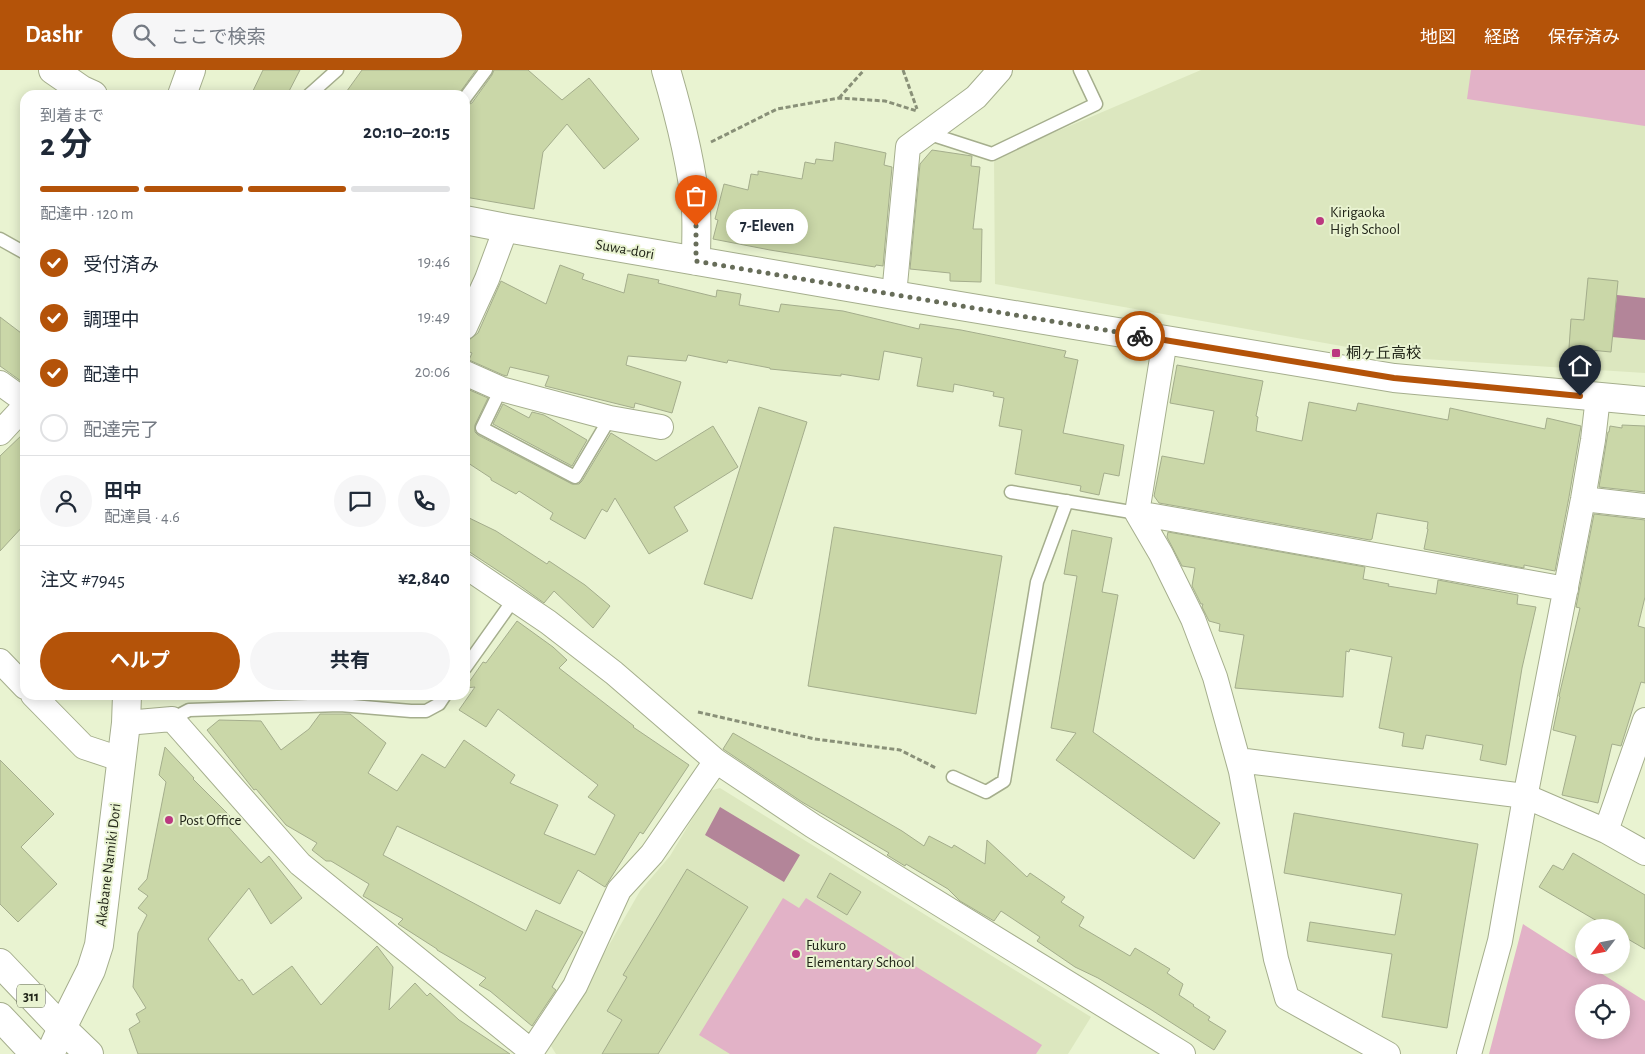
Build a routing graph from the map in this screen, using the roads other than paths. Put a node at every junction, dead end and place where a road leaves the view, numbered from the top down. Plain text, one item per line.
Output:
1 (53, 70) edge
2 (191, 70) edge
3 (337, 70) edge
4 (486, 70) edge
5 (666, 70) edge
6 (1000, 70) edge
7 (1080, 70) edge
8 (82, 90) edge
9 (184, 90) edge
10 (315, 90) edge
11 (470, 91) edge
12 (927, 133) junction
13 (470, 221) edge
14 (506, 228) junction
15 (0, 239) edge
16 (20, 250) edge
17 (696, 261) junction
18 (894, 295) junction
19 (470, 316) edge
20 (1165, 340) junction
21 (470, 376) edge
22 (0, 383) edge
23 (501, 389) junction
24 (20, 397) edge
25 (1598, 397) junction
26 (1645, 401) edge
27 (20, 411) edge
28 (610, 418) junction
29 (661, 427) dead end
30 (0, 433) edge
31 (1012, 492) dead end
32 (1583, 499) junction
33 (1066, 501) junction
34 (1645, 506) edge
35 (1137, 513) junction
36 (470, 569) edge
37 (1566, 589) junction
38 (514, 599) junction
39 (0, 661) edge
40 (470, 661) edge
41 (20, 682) edge
42 (38, 700) edge
43 (127, 700) edge
44 (442, 700) edge
45 (172, 719) junction
46 (1645, 720) edge
47 (126, 723) junction
48 (120, 759) junction
49 (1238, 760) junction
50 (716, 761) junction
51 (953, 777) road end
52 (1525, 796) junction
53 (1606, 831) junction
54 (1645, 853) edge
55 (0, 963) edge
56 (0, 1017) edge
57 (62, 1028) junction
58 (530, 1052) edge
59 (36, 1054) edge
60 (50, 1054) edge
61 (90, 1054) edge
62 (1183, 1054) edge
63 (1388, 1054) edge
64 (1469, 1054) edge

1 - 8 street
2 - 9 street
3 - 10 lane
4 - 11 lane
5 - 17 street
6 - 12 street
7 - 12 lane
12 - 18 street
13 - 14 street, Suwa-dori
14 - 17 street, Suwa-dori
14 - 19 street
15 - 16 lane
17 - 18 street, Suwa-dori
18 - 20 street, Suwa-dori
20 - 25 street, Suwa-dori
20 - 35 street
21 - 23 street
22 - 24 street
23 - 28 street
23 - 28 lane
25 - 26 street, Suwa-dori
25 - 32 street
27 - 30 street
28 - 29 street
31 - 33 lane
32 - 34 street
32 - 37 street
33 - 35 lane
33 - 51 lane
35 - 37 street
35 - 49 street
36 - 38 street
37 - 52 street
38 - 40 lane
38 - 50 street
39 - 41 street
42 - 48 street
43 - 47 street, Akabane Namiki Dori
44 - 45 lane
45 - 47 street
45 - 58 street
46 - 53 street
47 - 48 street, Akabane Namiki Dori
48 - 57 street, Akabane Namiki Dori
49 - 52 street
49 - 63 street
50 - 58 street
50 - 62 street
52 - 53 street
52 - 64 street
53 - 54 street
55 - 57 street, 311
56 - 59 street, 311
57 - 60 street, Akabane Namiki Dori
57 - 61 street, 311

